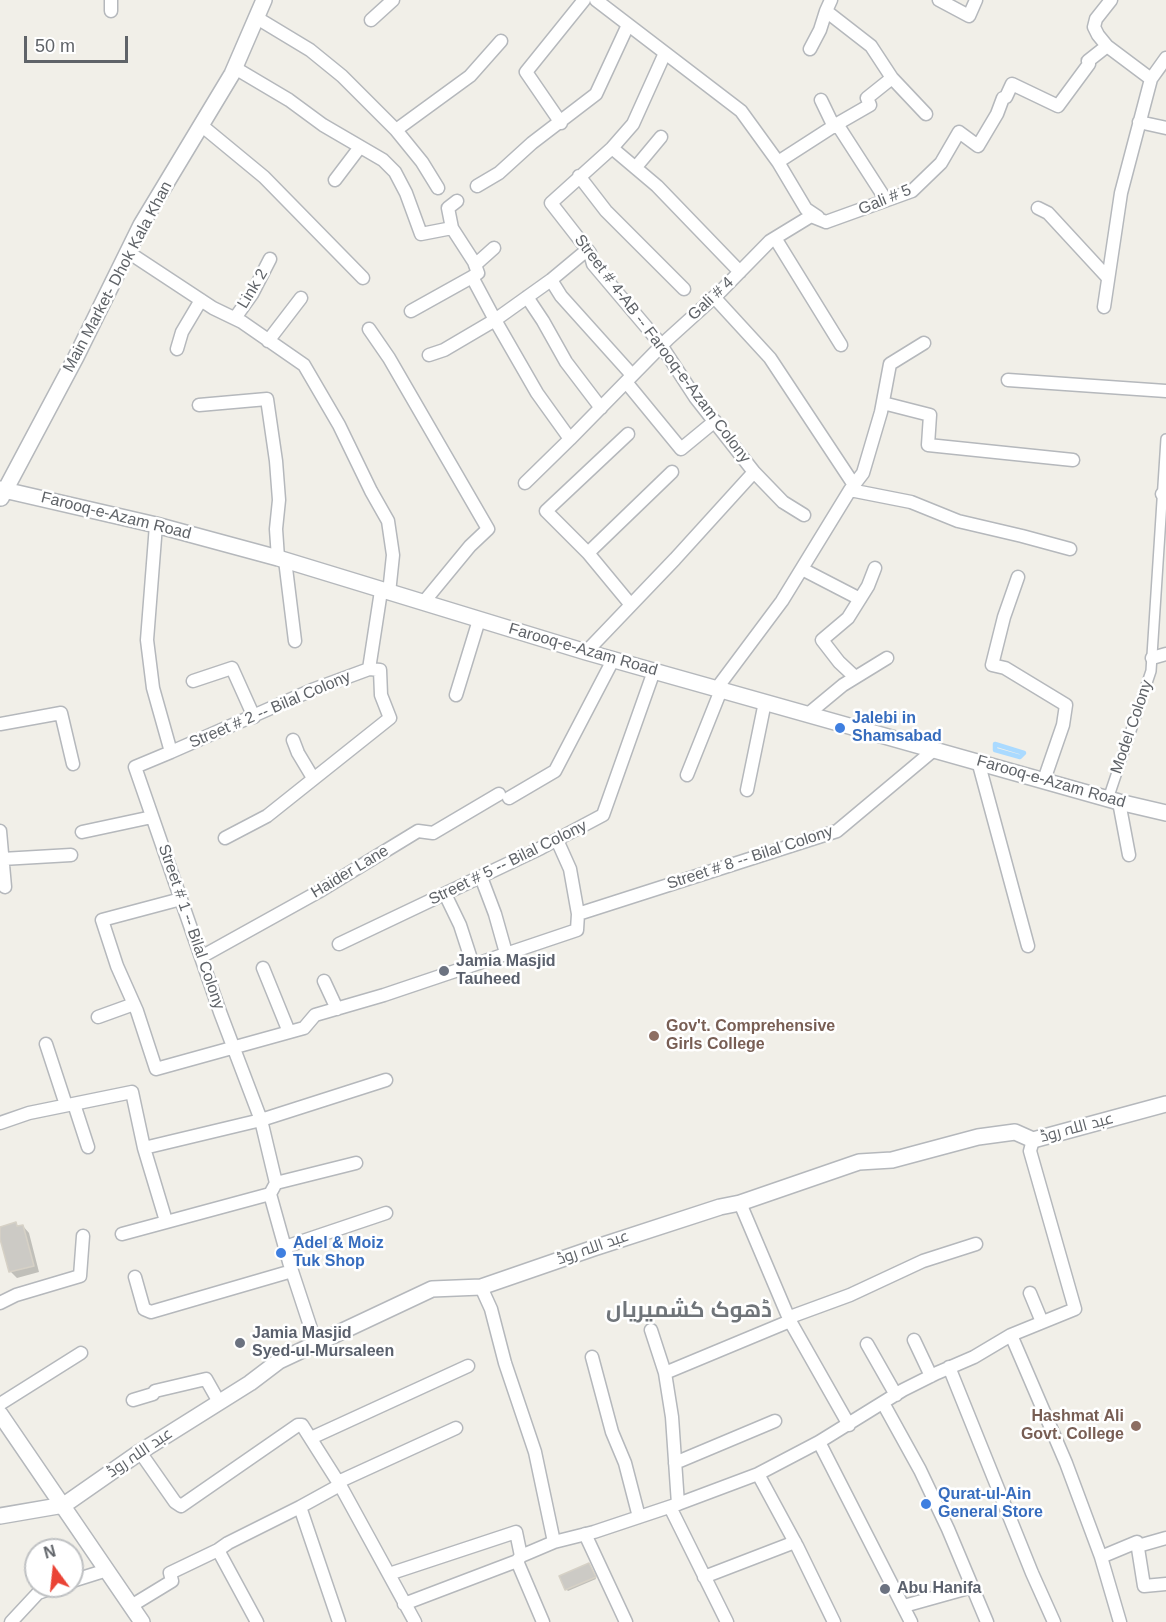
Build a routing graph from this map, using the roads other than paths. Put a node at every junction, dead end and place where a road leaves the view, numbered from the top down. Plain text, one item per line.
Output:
1 (264, 0) edge
2 (393, 0) edge
3 (584, 0) edge
4 (596, 0) edge
5 (939, 0) edge
6 (976, 0) edge
7 (1111, 0) edge
8 (828, 5) edge
9 (257, 18) junction
10 (371, 20) dead end
11 (628, 25) junction
12 (501, 41) dead end
13 (1107, 46) junction
14 (810, 49) dead end
15 (665, 53) junction
16 (1166, 58) edge
17 (235, 68) junction
18 (892, 78) junction
19 (1151, 79) junction
20 (821, 100) dead end
21 (926, 114) dead end
22 (1139, 122) junction
23 (561, 123) junction
24 (201, 125) junction
25 (836, 125) junction
26 (1166, 128) edge
27 (396, 130) junction
28 (661, 137) dead end
29 (360, 147) junction
30 (612, 148) junction
31 (778, 162) junction
32 (636, 166) junction
33 (579, 176) junction
34 (335, 180) dead end
35 (477, 186) dead end
36 (438, 188) dead end
37 (886, 200) junction
38 (457, 201) dead end
39 (1038, 208) dead end
40 (826, 222) junction
41 (452, 228) junction
42 (775, 238) junction
43 (494, 248) dead end
44 (587, 250) junction
45 (128, 252) junction
46 (270, 259) dead end
47 (473, 271) junction
48 (740, 272) junction
49 (363, 278) dead end
50 (1108, 278) junction
51 (551, 280) junction
52 (684, 289) dead end
53 (527, 297) junction
54 (714, 297) junction
55 (302, 298) dead end
56 (201, 300) junction
57 (1104, 307) dead end
58 (411, 310) dead end
59 (235, 318) junction
60 (495, 320) junction
61 (369, 329) dead end
62 (268, 341) junction
63 (924, 343) dead end
64 (841, 345) dead end
65 (660, 346) junction
66 (177, 349) dead end
67 (429, 356) dead end
68 (629, 378) junction
69 (1008, 380) dead end
70 (1166, 391) edge
71 (883, 403) junction
72 (199, 405) dead end
73 (603, 405) junction
74 (715, 422) junction
75 (628, 434) dead end
76 (570, 439) junction
77 (1166, 439) edge
78 (1073, 460) dead end
79 (672, 472) dead end
80 (754, 472) junction
81 (525, 483) dead end
82 (852, 487) junction
83 (2, 492) edge
84 (1164, 494) edge
85 (804, 515) dead end
86 (156, 525) junction
87 (1070, 549) dead end
88 (588, 553) junction
89 (281, 559) junction
90 (875, 568) dead end
91 (802, 569) junction
92 (1018, 577) dead end
93 (385, 592) junction
94 (860, 599) junction
95 (423, 603) junction
96 (631, 605) junction
97 (479, 620) junction
98 (295, 641) dead end
99 (586, 652) junction
100 (1166, 654) edge
101 (887, 657) dead end
102 (1152, 658) junction
103 (613, 660) junction
104 (369, 669) junction
105 (654, 671) junction
106 (855, 677) junction
107 (193, 681) dead end
108 (719, 689) junction
109 (456, 696) dead end
110 (765, 702) junction
111 (808, 714) junction
112 (254, 717) junction
113 (0, 724) edge
114 (293, 740) dead end
115 (935, 749) junction
116 (171, 752) junction
117 (978, 761) junction
118 (73, 764) dead end
119 (687, 775) dead end
120 (313, 778) junction
121 (1044, 780) junction
122 (747, 790) dead end
123 (1114, 800) junction
124 (1166, 813) edge
125 (153, 817) junction
126 (0, 831) edge
127 (82, 832) dead end
128 (225, 837) dead end
129 (557, 840) junction
130 (71, 855) dead end
131 (1129, 855) dead end
132 (2, 860) junction
133 (481, 877) junction
134 (5, 887) dead end
135 (446, 894) junction
136 (181, 898) junction
137 (578, 914) junction
138 (339, 944) dead end
139 (1028, 946) dead end
140 (506, 953) junction
141 (201, 957) junction
142 (473, 965) junction
143 (263, 968) dead end
144 (324, 981) dead end
145 (134, 1004) junction
146 (337, 1009) junction
147 (98, 1017) dead end
148 (289, 1032) junction
149 (45, 1044) dead end
150 (234, 1047) junction
151 (386, 1080) dead end
152 (1166, 1104) edge
153 (70, 1105) junction
154 (261, 1120) junction
155 (0, 1123) edge
156 (1033, 1140) junction
157 (88, 1147) dead end
158 (144, 1148) junction
159 (356, 1163) dead end
160 (273, 1188) junction
161 (740, 1203) junction
162 (386, 1213) dead end
163 (166, 1221) junction
164 (122, 1233) dead end
165 (83, 1236) dead end
166 (976, 1244) dead end
167 (285, 1247) junction
168 (292, 1271) junction
169 (135, 1277) dead end
170 (481, 1287) junction
171 (1030, 1293) dead end
172 (0, 1303) edge
173 (790, 1319) junction
174 (1042, 1322) junction
175 (651, 1330) dead end
176 (1011, 1335) junction
177 (914, 1340) dead end
178 (316, 1344) junction
179 (867, 1344) dead end
180 (81, 1353) dead end
181 (592, 1357) dead end
182 (468, 1366) dead end
183 (949, 1367) junction
184 (665, 1373) junction
185 (931, 1376) junction
186 (896, 1395) junction
187 (133, 1400) dead end
188 (219, 1402) junction
189 (883, 1403) junction
190 (0, 1404) edge
191 (0, 1414) edge
192 (775, 1421) dead end
193 (849, 1425) junction
194 (456, 1428) dead end
195 (311, 1438) junction
196 (819, 1442) junction
197 (140, 1452) junction
198 (675, 1463) junction
199 (758, 1474) junction
200 (339, 1484) junction
201 (64, 1505) junction
202 (674, 1505) junction
203 (300, 1508) junction
204 (0, 1516) edge
205 (639, 1517) junction
206 (585, 1534) junction
207 (1166, 1538) edge
208 (554, 1542) junction
209 (795, 1542) junction
210 (1138, 1546) junction
211 (218, 1550) junction
212 (1101, 1557) junction
213 (519, 1558) junction
214 (107, 1570) junction
215 (389, 1574) junction
216 (84, 1577) edge
217 (704, 1577) junction
218 (1166, 1584) edge
219 (972, 1587) junction
220 (33, 1598) edge
221 (404, 1604) junction
222 (131, 1606) junction
223 (904, 1606) junction
224 (11, 1622) edge
225 (142, 1622) edge
226 (257, 1622) edge
227 (339, 1622) edge
228 (415, 1622) edge
229 (543, 1622) edge
230 (626, 1622) edge
231 (727, 1622) edge
232 (834, 1622) edge
233 (911, 1622) edge
234 (987, 1622) edge
235 (1054, 1622) edge
236 (1120, 1622) edge

1 - 9 street, Main Market- Dhok Kala Khan
2 - 10 street
3 - 23 street
4 - 11 street
5 - 6 street
7 - 13 street
8 - 14 street
8 - 18 street
9 - 17 street, Main Market- Dhok Kala Khan
9 - 27 street
11 - 15 street
11 - 23 street
12 - 27 street
13 - 19 street
13 - 37 street, Gali # 5
15 - 30 street
15 - 31 street
16 - 19 street
17 - 24 street, Main Market- Dhok Kala Khan
17 - 29 street
18 - 21 street
18 - 25 street
19 - 22 street
20 - 25 street
22 - 26 street
22 - 50 street
23 - 35 street
24 - 45 street, Main Market- Dhok Kala Khan
24 - 49 street
25 - 31 street
25 - 37 street
27 - 36 street
28 - 32 street
29 - 34 street
29 - 41 street
30 - 32 street
30 - 33 street
31 - 40 street
32 - 48 street
33 - 44 street, Street # 4-AB -- Farooq-e-Azam Colony
33 - 52 street
37 - 40 street, Gali # 5
38 - 41 street
39 - 50 street
40 - 42 street, Gali # 4
41 - 47 street
42 - 48 street, Gali # 4
42 - 64 street
43 - 47 street
44 - 51 street
44 - 65 street, Street # 4-AB -- Farooq-e-Azam Colony
45 - 56 street
45 - 83 street, Main Market- Dhok Kala Khan
46 - 59 street, Link 2
47 - 58 street
47 - 60 street
48 - 54 street, Gali # 4
50 - 57 street
51 - 53 street
51 - 68 street
53 - 60 street
53 - 73 street
54 - 65 street, Gali # 4
54 - 82 street
55 - 62 street
56 - 59 street
56 - 66 street
59 - 62 street
60 - 67 street
60 - 76 street
61 - 95 street
62 - 93 street, Street # 2 -- Bilal Colony
63 - 71 street
65 - 68 street, Gali # 4
65 - 74 street, Street # 4-AB -- Farooq-e-Azam Colony
68 - 73 street, Gali # 4
68 - 74 street
69 - 70 street
71 - 78 street
71 - 82 street
72 - 89 street
73 - 76 street, Gali # 4
74 - 80 street, Street # 4-AB -- Farooq-e-Azam Colony
75 - 88 street
76 - 81 street, Gali # 4
77 - 84 street, Model Colony
79 - 88 street
80 - 85 street
80 - 96 street, Street # 4-AB -- Farooq-e-Azam Colony
82 - 87 street
82 - 91 street
83 - 86 street, Farooq-e-Azam Road
84 - 102 street, Model Colony
86 - 89 street, Farooq-e-Azam Road
86 - 116 street
88 - 96 street
89 - 93 street, Farooq-e-Azam Road
89 - 98 street
90 - 94 street
91 - 94 street
91 - 108 street
92 - 121 street
93 - 95 street, Farooq-e-Azam Road
93 - 104 street, Street # 2 -- Bilal Colony
94 - 106 street
95 - 97 street, Farooq-e-Azam Road
96 - 99 street, Street # 4-AB -- Farooq-e-Azam Colony
97 - 99 street, Farooq-e-Azam Road
97 - 109 street
99 - 103 street, Farooq-e-Azam Road
100 - 102 street
101 - 106 street
102 - 123 street, Model Colony
103 - 105 street, Farooq-e-Azam Road
103 - 141 street, Haider Lane
104 - 112 street, Street # 2 -- Bilal Colony
104 - 120 street, Street # 2 -- Bilal Colony
105 - 108 street, Farooq-e-Azam Road
105 - 129 street, Street # 5 -- Bilal Colony
106 - 111 street
107 - 112 street
108 - 110 street, Farooq-e-Azam Road
108 - 119 street
110 - 111 street, Farooq-e-Azam Road
110 - 122 street
111 - 115 street, Farooq-e-Azam Road
112 - 116 street, Street # 2 -- Bilal Colony
113 - 118 street
114 - 120 street
115 - 117 street, Farooq-e-Azam Road
115 - 137 street, Street # 8 -- Bilal Colony
116 - 125 street, Street # 1 -- Bilal Colony
117 - 121 street, Farooq-e-Azam Road
117 - 139 street
120 - 128 street, Street # 2 -- Bilal Colony
121 - 123 street, Farooq-e-Azam Road
123 - 124 street, Farooq-e-Azam Road
123 - 131 street
125 - 127 street
125 - 136 street, Street # 1 -- Bilal Colony
126 - 132 street
129 - 133 street, Street # 5 -- Bilal Colony
129 - 137 street
130 - 132 street
132 - 134 street
133 - 135 street, Street # 5 -- Bilal Colony
133 - 140 street
135 - 138 street, Street # 5 -- Bilal Colony
135 - 142 street
136 - 141 street, Street # 1 -- Bilal Colony
136 - 145 street
137 - 140 street
140 - 142 street
141 - 150 street, Street # 1 -- Bilal Colony
142 - 146 street
143 - 148 street
144 - 146 street
145 - 147 street
145 - 150 street
146 - 148 street
148 - 150 street
149 - 153 street
150 - 154 street, Street # 1 -- Bilal Colony
151 - 154 street
152 - 156 street, عبد اللہ روڈ
153 - 155 street
153 - 157 street
153 - 158 street
154 - 158 street
154 - 160 street, Street # 1 -- Bilal Colony
156 - 161 street, عبد اللہ روڈ
156 - 174 street
158 - 163 street
159 - 160 street
160 - 163 street
160 - 167 street, Street # 1 -- Bilal Colony
161 - 170 street, عبد اللہ روڈ
161 - 173 street
162 - 167 street
163 - 164 street
165 - 172 street
166 - 173 street
167 - 168 street, Street # 1 -- Bilal Colony
168 - 169 street
168 - 178 street, Street # 1 -- Bilal Colony
170 - 178 street, عبد اللہ روڈ
170 - 208 street
171 - 174 street
173 - 184 street
173 - 193 street
174 - 176 street
175 - 184 street
176 - 183 street
176 - 212 street
177 - 185 street
178 - 188 street, عبد اللہ روڈ
179 - 186 street
180 - 190 street
181 - 205 street
182 - 195 street
183 - 185 street
183 - 235 street
184 - 198 street
185 - 186 street
186 - 189 street
187 - 188 street
188 - 197 street, عبد اللہ روڈ
189 - 193 street
189 - 219 street
191 - 201 street
192 - 198 street
193 - 196 street
194 - 200 street
195 - 197 street
195 - 200 street
196 - 199 street
196 - 223 street
197 - 201 street, عبد اللہ روڈ
198 - 202 street
199 - 202 street
199 - 209 street
200 - 203 street
200 - 215 street
201 - 204 street
201 - 214 street
202 - 205 street
202 - 217 street
203 - 211 street
203 - 227 street
205 - 206 street
206 - 208 street
206 - 230 street
207 - 210 street
208 - 213 street
209 - 217 street
209 - 232 street
210 - 212 street
210 - 218 street
211 - 222 street
211 - 226 street
212 - 236 street
213 - 215 street
213 - 221 street
213 - 229 street
214 - 216 street
214 - 222 street
215 - 221 street
217 - 231 street
219 - 223 street
219 - 234 street
220 - 224 street
221 - 228 street
222 - 225 street
223 - 233 street

